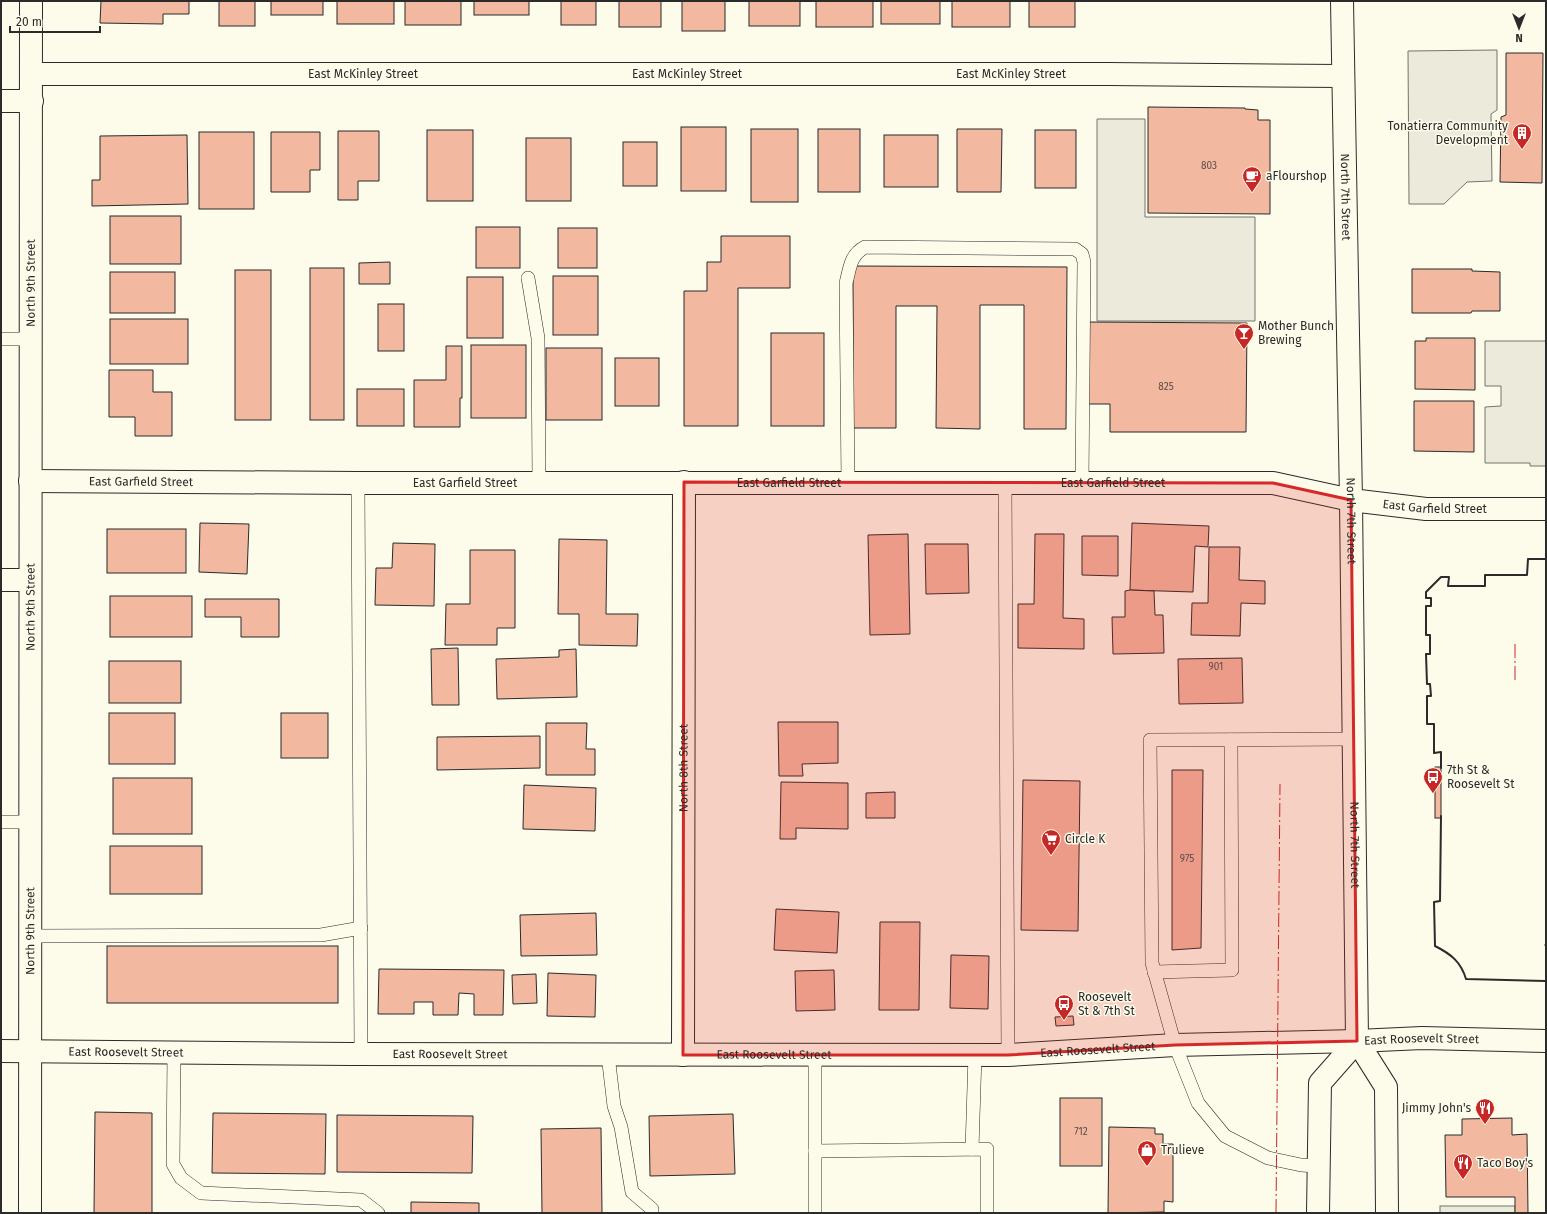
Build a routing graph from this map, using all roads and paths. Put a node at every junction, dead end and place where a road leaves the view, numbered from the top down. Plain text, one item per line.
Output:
1 (31, 1) edge
2 (1342, 1) edge
3 (32, 74) junction
4 (1342, 76) junction
5 (1, 101) edge
6 (32, 101) junction
7 (528, 278) dead end
8 (1, 339) edge
9 (31, 339) junction
10 (30, 481) junction
11 (539, 482) junction
12 (684, 482) junction
13 (848, 482) junction
14 (1005, 482) junction
15 (1082, 482) junction
16 (358, 483) junction
17 (1351, 500) junction
18 (1546, 509) edge
19 (1, 580) edge
20 (29, 580) junction
21 (1353, 739) junction
22 (1231, 740) junction
23 (1, 822) edge
24 (30, 822) junction
25 (361, 928) junction
26 (29, 936) junction
27 (1154, 972) junction
28 (1357, 1041) junction
29 (1546, 1041) edge
30 (1175, 1045) junction
31 (1, 1051) edge
32 (30, 1051) junction
33 (174, 1053) junction
34 (362, 1054) junction
35 (608, 1055) junction
36 (683, 1055) junction
37 (815, 1055) junction
38 (976, 1055) junction
39 (1008, 1055) junction
40 (972, 1149) junction
41 (815, 1151) junction
42 (1318, 1166) junction
43 (30, 1213) edge
44 (378, 1213) edge
45 (652, 1213) edge
46 (815, 1213) edge
47 (987, 1213) edge
48 (1318, 1213) edge
49 (1386, 1213) edge

1 - 3 street, North 9th Street
2 - 4 street, North 7th Street
3 - 4 street, East McKinley Street
3 - 6 street, North 9th Street
4 - 17 street, North 7th Street
5 - 6 street
6 - 9 street, North 9th Street
7 - 11 lane
8 - 9 lane
9 - 10 street, North 9th Street
10 - 16 street, East Garfield Street
10 - 20 street, North 9th Street
11 - 12 street, East Garfield Street
11 - 16 street, East Garfield Street
12 - 13 street, East Garfield Street
12 - 36 street, North 8th Street
13 - 14 street, East Garfield Street
13 - 15 lane
14 - 15 street, East Garfield Street
14 - 39 lane
15 - 17 street, East Garfield Street
16 - 25 lane
17 - 18 street, East Garfield Street
17 - 21 street, North 7th Street
19 - 20 street
20 - 24 street, North 9th Street
21 - 22 lane
21 - 28 street, North 7th Street
22 - 27 lane
22 - 27 lane
23 - 24 lane
24 - 26 street, North 9th Street
25 - 26 lane
25 - 34 lane
26 - 32 street, North 9th Street
27 - 30 lane
28 - 29 street, East Roosevelt Street
28 - 30 street, East Roosevelt Street
28 - 42 street
28 - 49 street
30 - 39 street, East Roosevelt Street
30 - 42 lane
31 - 32 street, East Roosevelt Street
32 - 33 street, East Roosevelt Street
32 - 43 street, North 9th Street
33 - 34 street, East Roosevelt Street
33 - 44 lane
34 - 35 street, East Roosevelt Street
35 - 36 street, East Roosevelt Street
35 - 45 lane
36 - 37 street, East Roosevelt Street
37 - 38 street, East Roosevelt Street
37 - 41 lane
38 - 39 street, East Roosevelt Street
38 - 40 lane
40 - 41 lane
40 - 47 lane
41 - 46 lane
42 - 48 street

